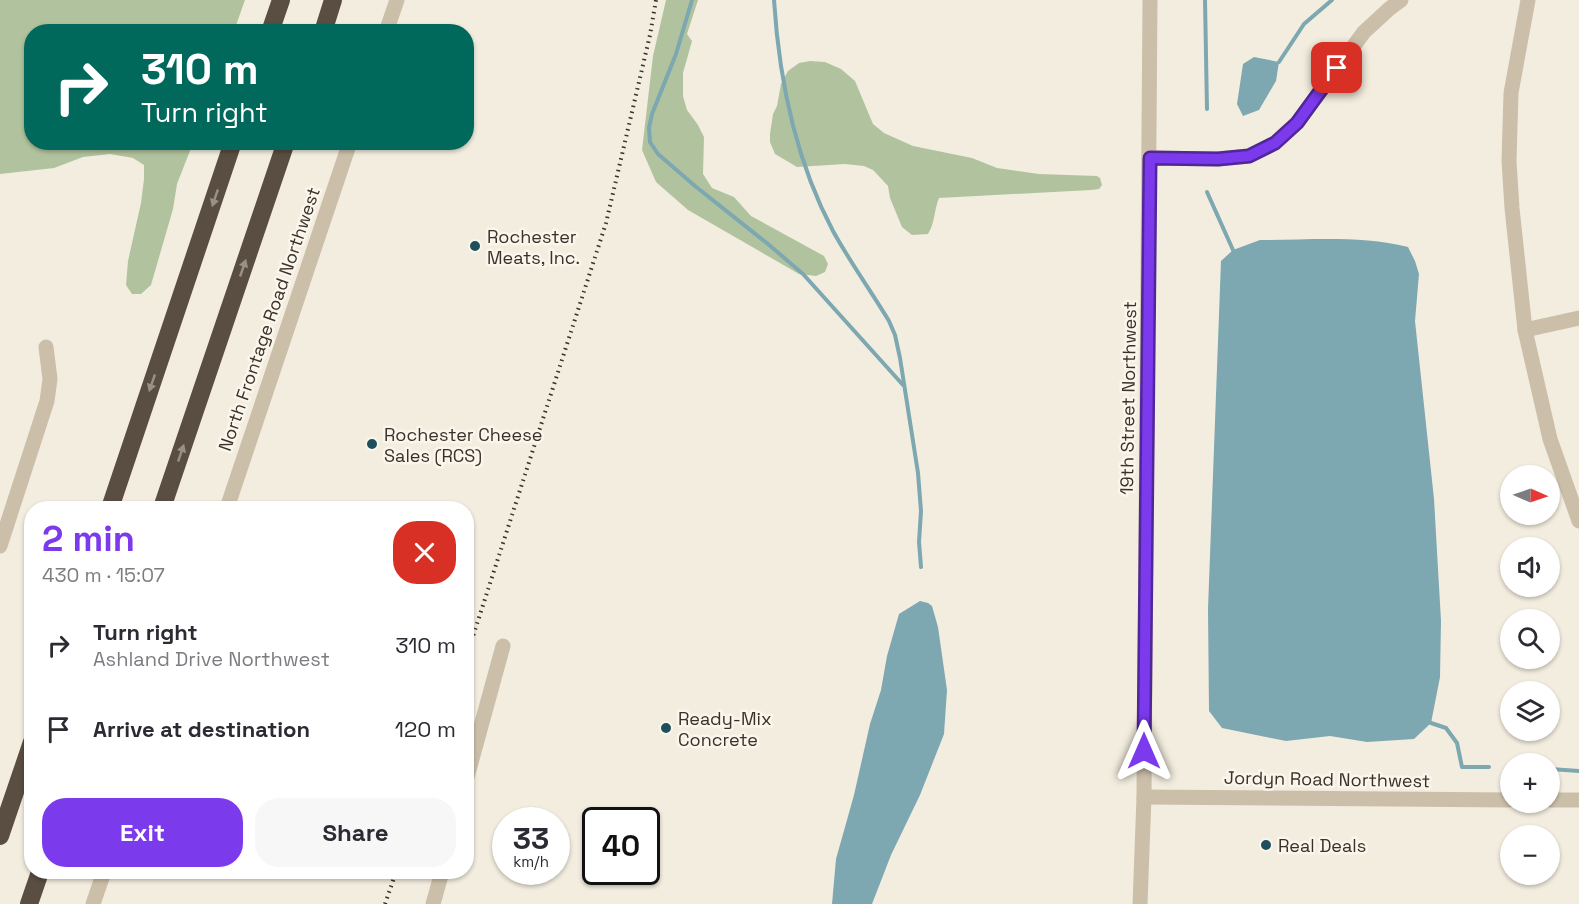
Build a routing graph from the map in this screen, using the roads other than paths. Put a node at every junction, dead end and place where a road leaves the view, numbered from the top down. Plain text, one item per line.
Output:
1 (281, 0) edge
2 (333, 0) edge
3 (397, 0) edge
4 (1150, 0) edge
5 (1401, 0) edge
6 (1528, 0) edge
7 (273, 24) edge
8 (326, 24) edge
9 (389, 24) edge
10 (230, 150) edge
11 (283, 150) edge
12 (347, 150) edge
13 (1150, 158) junction
14 (1579, 318) edge
15 (1525, 330) junction
16 (46, 347) dead end
17 (112, 501) edge
18 (164, 501) edge
19 (228, 501) edge
20 (1579, 521) edge
21 (0, 546) edge
22 (503, 646) dead end
23 (474, 752) edge
24 (24, 766) edge
25 (1144, 797) junction
26 (1500, 800) edge
27 (1560, 800) edge
28 (1579, 800) edge
29 (0, 836) edge
30 (39, 879) edge
31 (40, 879) edge
32 (102, 879) edge
33 (440, 879) edge
34 (29, 904) edge
35 (35, 904) edge
36 (93, 904) edge
37 (433, 904) edge
38 (1140, 904) edge
39 (1149, 904) edge

1 - 7 highway
2 - 8 highway
3 - 9 street
4 - 13 street, 19th Street Northwest
5 - 13 street
6 - 15 street
10 -> 17 highway
18 -> 11 highway
12 - 19 street, North Frontage Road Northwest
13 - 25 street, 19th Street Northwest
14 - 15 street
15 - 20 street
16 - 21 street
22 - 23 street
24 - 29 highway
25 - 26 street, Jordyn Road Northwest
25 - 38 street, 19th Street Northwest
25 - 39 street, 19th Street Northwest
27 - 28 street
30 - 34 highway
31 - 35 highway
32 - 36 street
33 - 37 street

